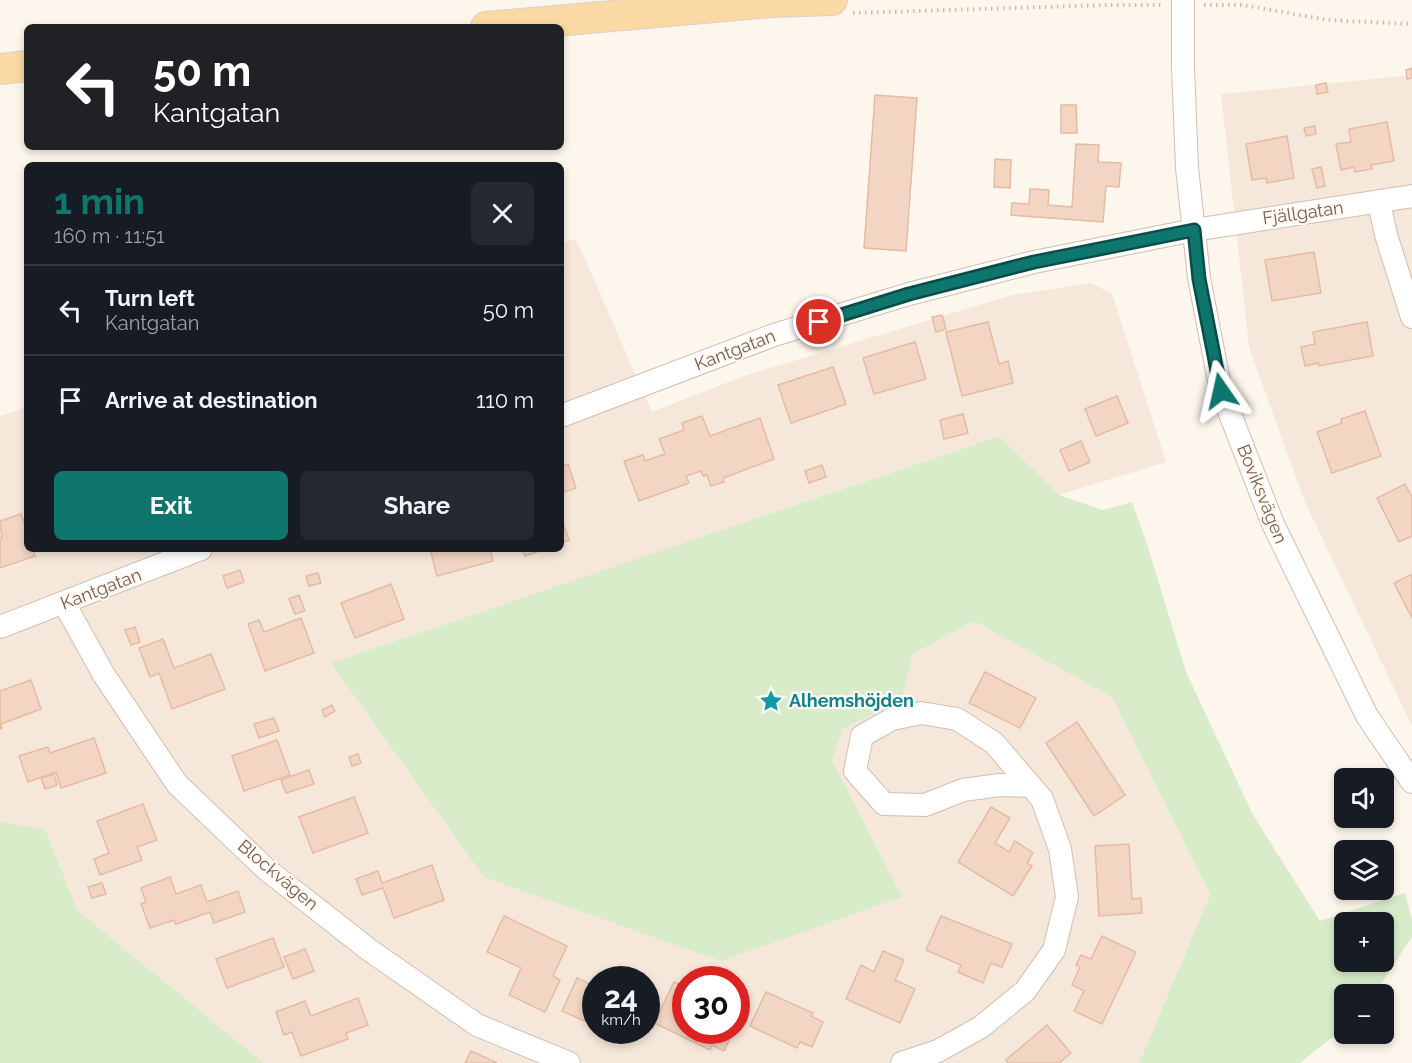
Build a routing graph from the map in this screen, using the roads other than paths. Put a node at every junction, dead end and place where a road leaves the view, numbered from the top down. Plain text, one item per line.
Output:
1 (1183, 3) edge
2 (838, 7) edge
3 (520, 24) edge
4 (24, 66) edge
5 (0, 69) edge
6 (1412, 196) edge
7 (1379, 202) junction
8 (1194, 230) junction
9 (1412, 317) edge
10 (564, 415) edge
11 (193, 552) edge
12 (64, 603) junction
13 (0, 627) edge
14 (1412, 782) edge
15 (1031, 786) junction
16 (569, 1063) edge
17 (902, 1063) edge

1 - 8 street, Boviksvägen
2 - 3 main road
4 - 5 main road
6 - 7 street, Fjällgatan
7 - 8 street, Fjällgatan
7 - 9 street
8 - 10 street, Kantgatan
8 - 14 street, Boviksvägen
11 - 12 street, Kantgatan
12 - 13 street, Kantgatan
12 - 16 street, Blockvägen
15 - 15 street
15 - 17 street

